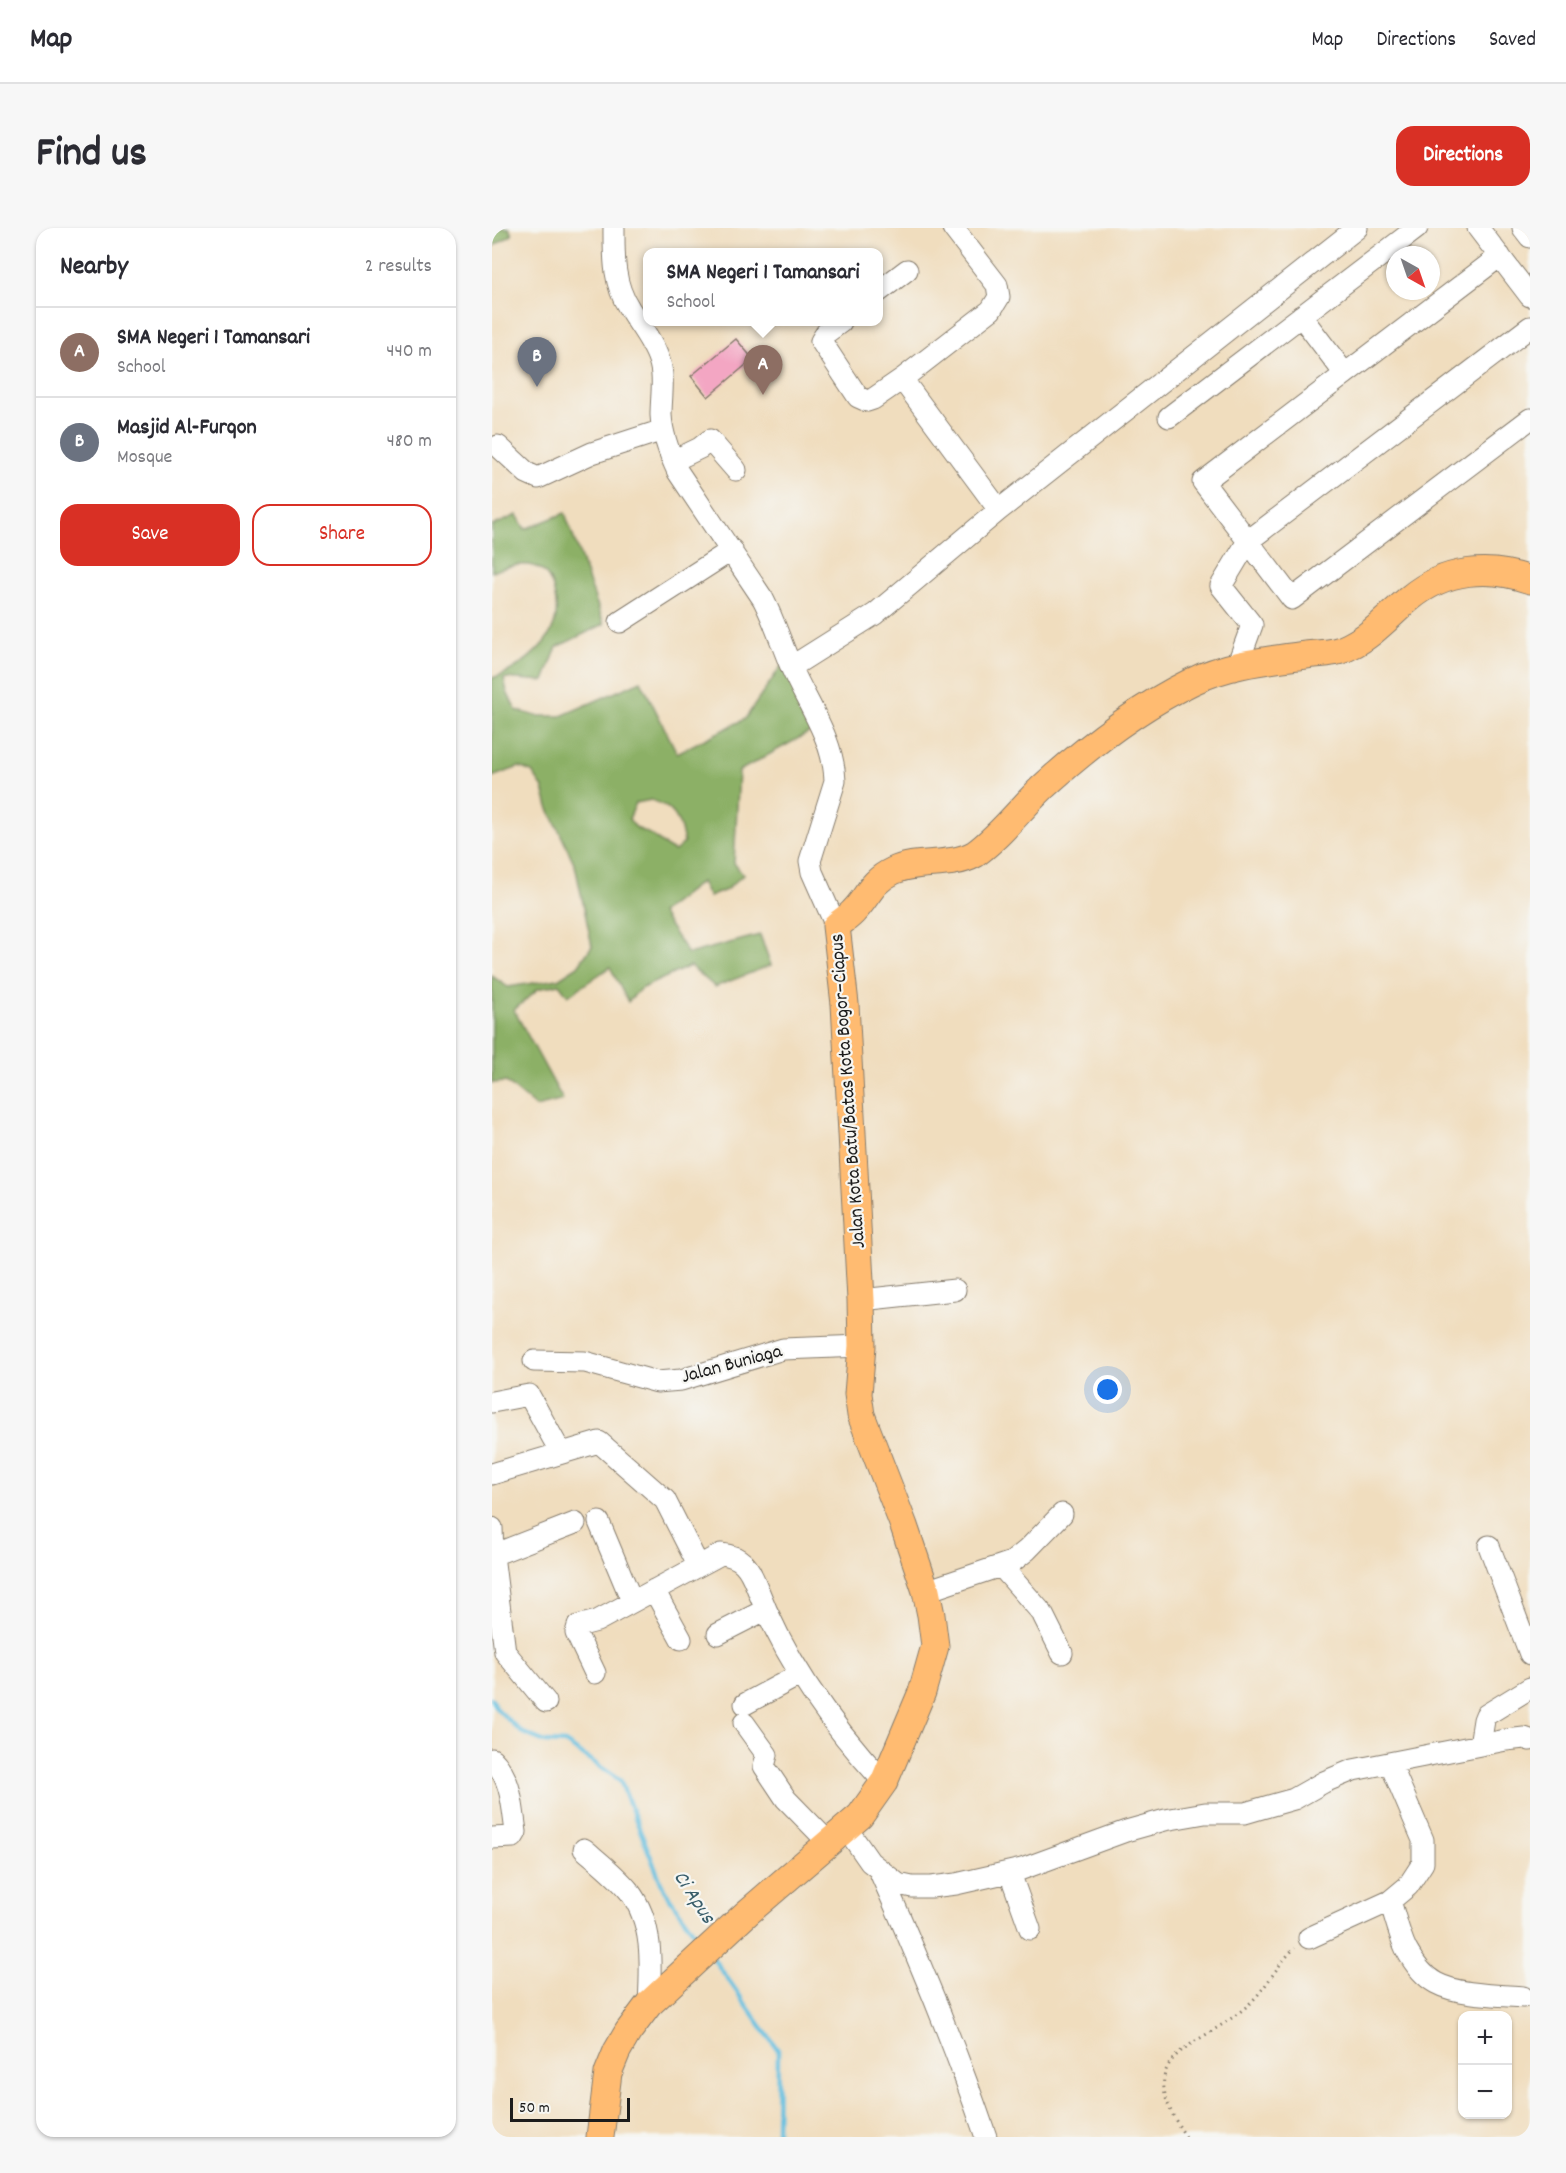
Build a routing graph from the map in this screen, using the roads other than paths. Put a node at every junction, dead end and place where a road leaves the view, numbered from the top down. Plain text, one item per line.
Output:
1 (614, 228) edge
2 (953, 228) edge
3 (1358, 228) edge
4 (1417, 228) edge
5 (1479, 228) edge
6 (1523, 228) edge
7 (1530, 237) edge
8 (1500, 256) junction
9 (907, 270) dead end
10 (883, 289) edge
11 (1530, 296) edge
12 (1301, 316) junction
13 (835, 326) edge
14 (1530, 327) edge
15 (1345, 374) junction
16 (902, 379) junction
17 (1169, 417) dead end
18 (1530, 418) edge
19 (663, 429) junction
20 (498, 446) dead end
21 (673, 460) junction
22 (736, 470) dead end
23 (999, 510) junction
24 (1248, 541) junction
25 (732, 550) junction
26 (1530, 580) edge
27 (620, 622) dead end
28 (1237, 666) junction
29 (791, 667) junction
30 (836, 926) junction
31 (955, 1290) dead end
32 (861, 1300) junction
33 (862, 1346) junction
34 (534, 1361) dead end
35 (492, 1402) edge
36 (561, 1453) junction
37 (492, 1474) edge
38 (1062, 1514) dead end
39 (599, 1522) dead end
40 (575, 1523) dead end
41 (492, 1528) edge
42 (1489, 1546) dead end
43 (493, 1556) edge
44 (699, 1565) junction
45 (1001, 1566) junction
46 (654, 1590) junction
47 (926, 1591) junction
48 (632, 1601) junction
49 (765, 1610) junction
50 (718, 1634) dead end
51 (681, 1639) dead end
52 (1062, 1653) dead end
53 (1530, 1654) edge
54 (595, 1673) dead end
55 (799, 1675) junction
56 (1530, 1688) edge
57 (546, 1702) dead end
58 (1530, 1726) edge
59 (1506, 1740) junction
60 (1530, 1740) edge
61 (1480, 1745) junction
62 (1390, 1763) junction
63 (496, 1769) edge
64 (884, 1782) junction
65 (838, 1836) junction
66 (492, 1838) edge
67 (584, 1849) dead end
68 (880, 1871) junction
69 (1010, 1873) junction
70 (1390, 1901) junction
71 (1030, 1929) dead end
72 (1309, 1938) road end
73 (1522, 1997) dead end
74 (649, 2004) junction
75 (600, 2137) edge
76 (986, 2137) edge

1 - 19 street
2 - 16 street
3 - 23 street
4 - 12 street
5 - 8 street
6 - 7 street
8 - 11 street
8 - 15 street
9 - 10 street
12 - 15 street
12 - 17 street
13 - 16 street
14 - 24 street
15 - 24 street
16 - 23 street
18 - 24 street
19 - 20 street
19 - 21 street
21 - 22 street
21 - 25 street
23 - 29 street
24 - 28 street
25 - 27 street
25 - 29 street
26 - 28 main road, Jalan Kota Batu/Batas Kota Bogor–Ciapus
28 - 30 main road, Jalan Kota Batu/Batas Kota Bogor–Ciapus
29 - 30 street
30 - 32 main road, Jalan Kota Batu/Batas Kota Bogor–Ciapus
31 - 32 street
32 - 33 main road, Jalan Kota Batu/Batas Kota Bogor–Ciapus
33 - 34 street, Jalan Buniaga
33 - 47 main road, Jalan Kota Batu/Batas Kota Bogor–Ciapus
35 - 36 street
36 - 37 street
36 - 44 street
38 - 45 street
39 - 48 street
40 - 43 street
41 - 43 street
42 - 53 street
43 - 57 street
44 - 46 street
44 - 49 street
45 - 47 street
45 - 52 street
46 - 48 street
46 - 51 street
47 - 64 main road, Jalan Kota Batu/Batas Kota Bogor–Ciapus
48 - 54 street
49 - 50 street
49 - 55 street
55 - 64 street
55 - 65 street
56 - 61 street
58 - 59 street
59 - 60 street
59 - 61 street
61 - 62 street
62 - 69 street
62 - 70 street
63 - 66 street
64 - 65 main road, Jalan Kota Batu/Batas Kota Bogor–Ciapus
65 - 68 street
65 - 74 main road, Jalan Kota Batu/Batas Kota Bogor–Ciapus
67 - 74 street
68 - 69 street
68 - 76 street
69 - 71 street
70 - 72 street
70 - 73 street
74 - 75 main road

